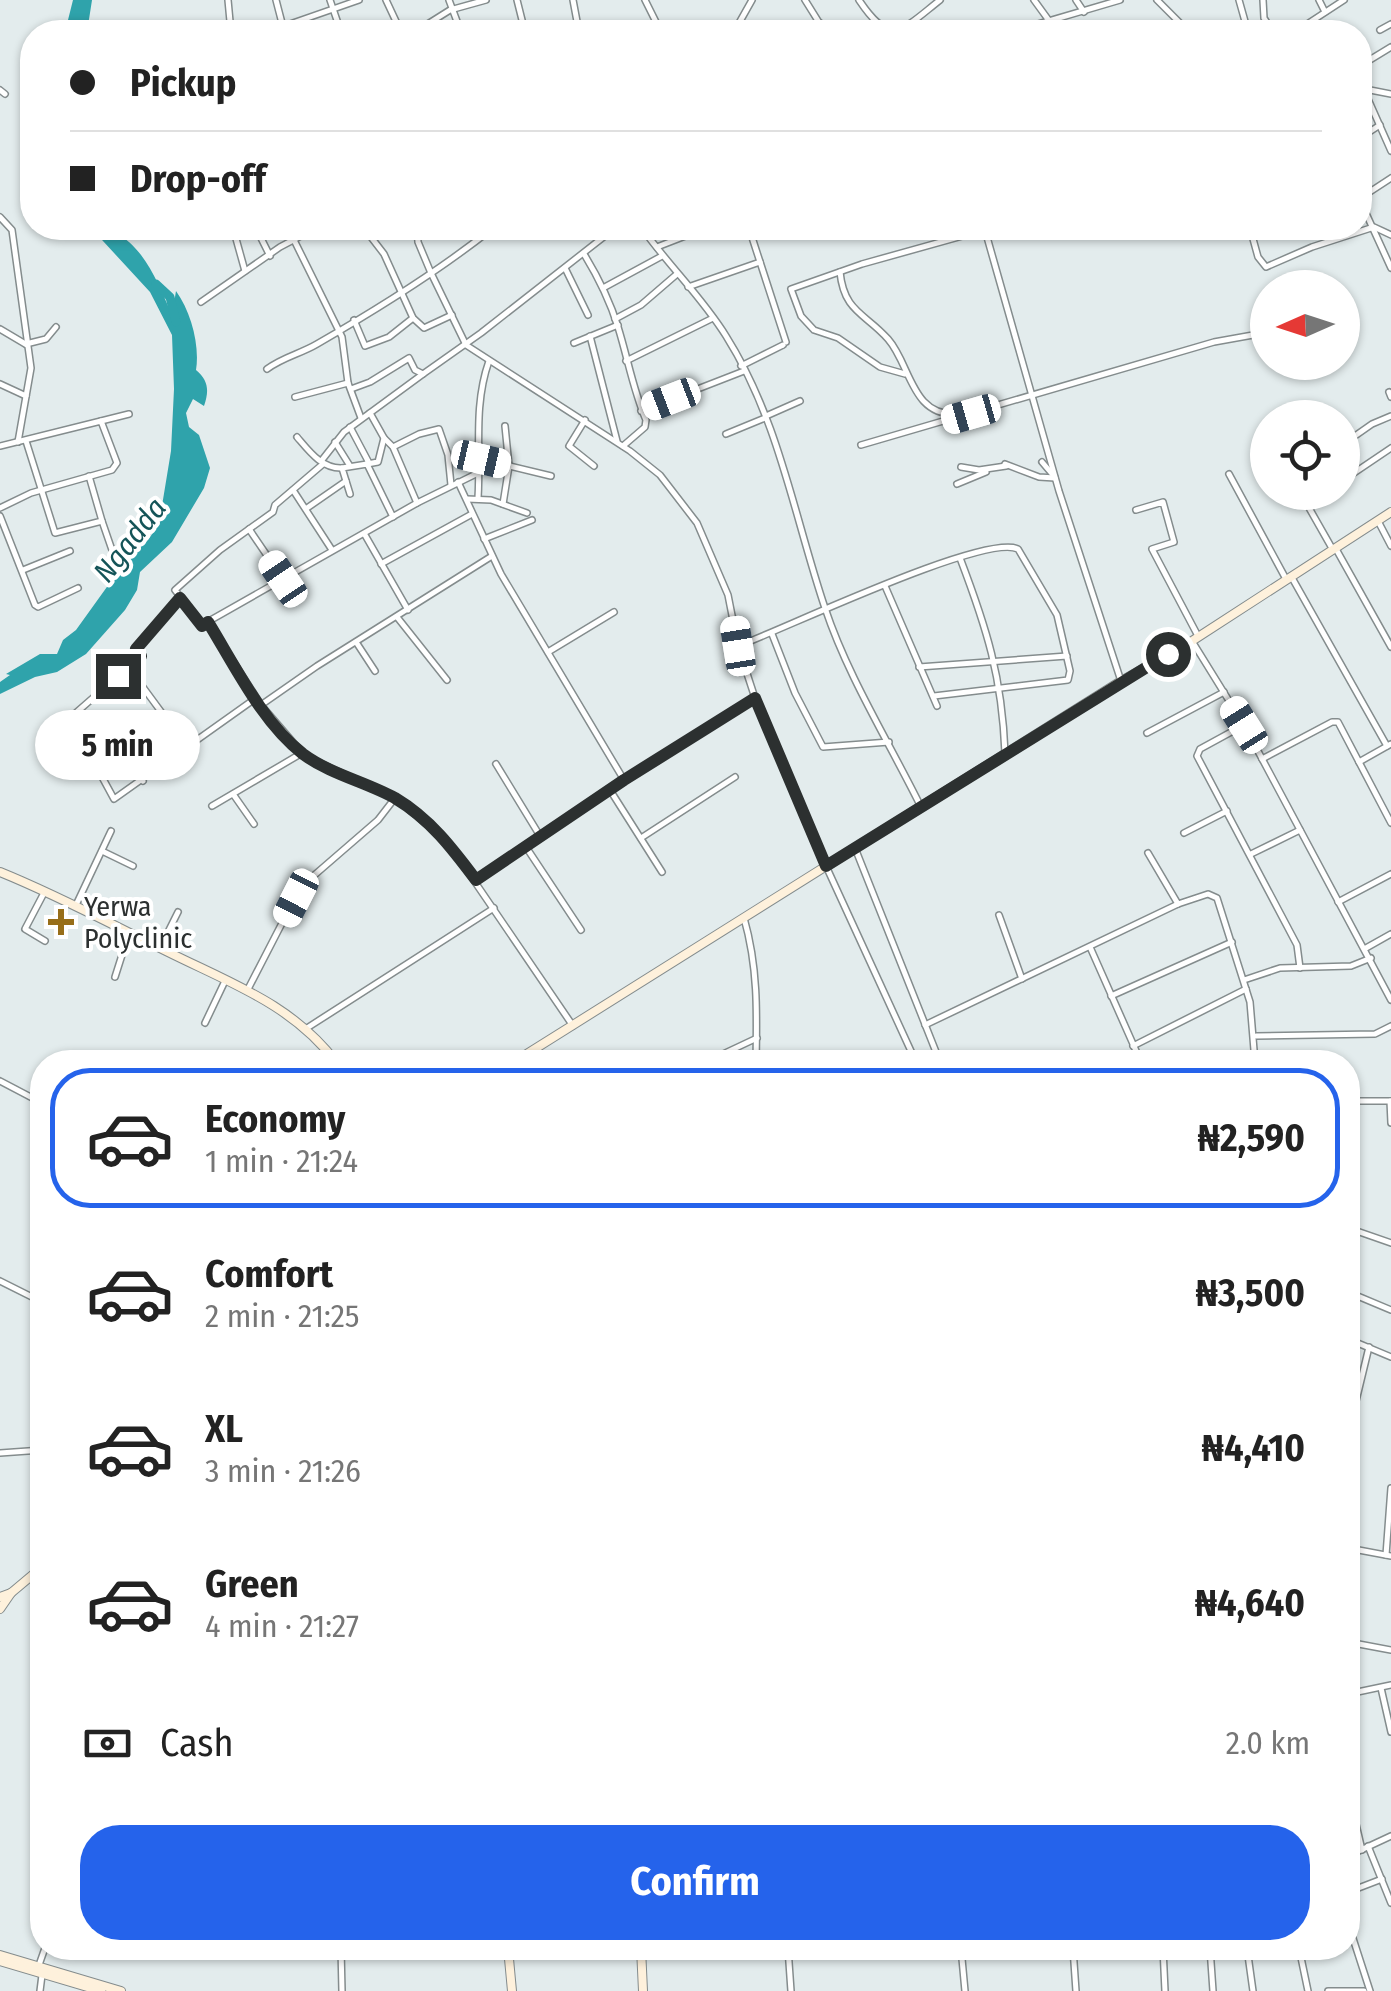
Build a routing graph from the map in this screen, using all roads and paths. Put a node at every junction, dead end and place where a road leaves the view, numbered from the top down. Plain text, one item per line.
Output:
1 (330, 0) edge
2 (360, 0) edge
3 (449, 0) edge
4 (486, 0) edge
5 (940, 0) edge
6 (1076, 0) edge
7 (1120, 0) edge
8 (1157, 0) edge
9 (1319, 0) edge
10 (1344, 0) edge
11 (332, 9) junction
12 (452, 10) junction
13 (1084, 12) junction
14 (1325, 12) junction
15 (301, 20) edge
16 (336, 20) edge
17 (435, 20) edge
18 (456, 20) edge
19 (913, 20) edge
20 (1057, 20) edge
21 (1177, 20) edge
22 (1313, 20) edge
23 (1391, 24) edge
24 (1380, 30) dead end
25 (1372, 107) edge
26 (1380, 125) junction
27 (1372, 130) edge
28 (1391, 151) edge
29 (0, 217) edge
30 (1372, 224) edge
31 (1374, 228) junction
32 (1391, 236) edge
33 (236, 240) edge
34 (262, 240) edge
35 (294, 240) joint
36 (373, 240) edge
37 (419, 240) edge
38 (478, 240) edge
39 (600, 240) edge
40 (651, 240) edge
41 (675, 240) edge
42 (753, 240) edge
43 (949, 240) edge
44 (991, 240) edge
45 (1253, 240) edge
46 (1335, 240) edge
47 (657, 247) junction
48 (1391, 247) edge
49 (1384, 252) junction
50 (584, 254) junction
51 (270, 256) junction
52 (663, 256) junction
53 (760, 262) junction
54 (565, 268) junction
55 (1391, 268) edge
56 (245, 271) junction
57 (840, 272) junction
58 (431, 274) junction
59 (678, 274) junction
60 (688, 287) junction
61 (603, 288) junction
62 (400, 292) junction
63 (201, 302) dead end
64 (452, 315) junction
65 (588, 315) dead end
66 (413, 318) junction
67 (713, 318) junction
68 (354, 320) junction
69 (616, 322) junction
70 (56, 327) dead end
71 (0, 329) edge
72 (338, 330) junction
73 (590, 336) junction
74 (1250, 336) edge
75 (27, 344) junction
76 (574, 344) dead end
77 (466, 345) junction
78 (489, 361) junction
79 (626, 361) junction
80 (267, 368) dead end
81 (743, 368) junction
82 (423, 374) junction
83 (905, 374) junction
84 (0, 384) edge
85 (349, 386) junction
86 (1032, 394) junction
87 (26, 396) junction
88 (295, 397) dead end
89 (800, 402) dead end
90 (642, 410) junction
91 (370, 413) junction
92 (129, 414) dead end
93 (971, 414) junction
94 (1391, 416) edge
95 (766, 417) junction
96 (361, 418) junction
97 (584, 420) junction
98 (101, 421) junction
99 (505, 426) dead end
100 (350, 427) junction
101 (1360, 432) edge
102 (726, 434) dead end
103 (297, 437) dead end
104 (384, 438) junction
105 (22, 441) junction
106 (335, 442) junction
107 (620, 444) junction
108 (861, 445) dead end
109 (0, 446) edge
110 (394, 447) junction
111 (1391, 448) edge
112 (481, 459) junction
113 (322, 460) junction
114 (1042, 462) dead end
115 (366, 464) junction
116 (350, 466) junction
117 (509, 466) junction
118 (594, 466) dead end
119 (961, 466) dead end
120 (342, 468) junction
121 (993, 469) junction
122 (1360, 469) edge
123 (480, 472) junction
124 (1230, 474) dead end
125 (89, 476) junction
126 (550, 476) dead end
127 (1055, 478) junction
128 (346, 481) junction
129 (454, 483) junction
130 (957, 484) dead end
131 (293, 490) junction
132 (40, 491) junction
133 (350, 494) dead end
134 (478, 498) junction
135 (467, 499) junction
136 (418, 502) junction
137 (503, 504) junction
138 (307, 508) junction
139 (1136, 510) dead end
140 (1311, 510) edge
141 (0, 512) edge
142 (527, 512) dead end
143 (1391, 512) edge
144 (472, 514) junction
145 (393, 517) junction
146 (532, 520) dead end
147 (1378, 520) junction
148 (102, 522) junction
149 (249, 529) junction
150 (365, 535) junction
151 (484, 539) junction
152 (1391, 546) edge
153 (1334, 549) junction
154 (112, 550) dead end
155 (70, 552) dead end
156 (333, 552) junction
157 (492, 556) junction
158 (960, 558) junction
159 (381, 564) junction
160 (23, 570) junction
161 (1288, 578) junction
162 (283, 579) junction
163 (885, 586) junction
164 (78, 588) dead end
165 (180, 598) junction
166 (408, 610) junction
167 (826, 611) junction
168 (614, 612) dead end
169 (397, 617) junction
170 (208, 622) junction
171 (772, 634) junction
172 (1195, 639) junction
173 (356, 642) junction
174 (738, 646) junction
175 (1391, 646) edge
176 (548, 652) junction
177 (1067, 656) junction
178 (995, 661) junction
179 (919, 668) junction
180 (374, 671) dead end
181 (137, 679) dead end
182 (448, 680) dead end
183 (1121, 681) junction
184 (1001, 690) junction
185 (1224, 692) junction
186 (934, 696) junction
187 (256, 698) junction
188 (755, 698) junction
189 (261, 706) junction
190 (937, 706) dead end
191 (98, 718) dead end
192 (1244, 725) junction
193 (1148, 733) dead end
194 (889, 742) junction
195 (1389, 745) edge
196 (187, 746) junction
197 (302, 753) junction
198 (1005, 753) junction
199 (1262, 759) junction
200 (1359, 762) junction
201 (496, 764) dead end
202 (734, 777) dead end
203 (624, 780) junction
204 (143, 781) junction
205 (610, 790) junction
206 (233, 794) junction
207 (395, 798) junction
208 (212, 806) dead end
209 (922, 807) junction
210 (1388, 808) edge
211 (1227, 811) junction
212 (1391, 823) edge
213 (254, 824) dead end
214 (1300, 830) junction
215 (111, 832) dead end
216 (1184, 833) dead end
217 (540, 836) junction
218 (642, 838) junction
219 (526, 846) junction
220 (855, 848) junction
221 (102, 851) junction
222 (1148, 854) dead end
223 (1251, 854) junction
224 (133, 866) dead end
225 (826, 866) junction
226 (0, 872) edge
227 (662, 872) dead end
228 (1388, 876) edge
229 (476, 880) junction
230 (1391, 888) edge
231 (45, 890) junction
232 (1338, 902) junction
233 (1178, 904) junction
234 (76, 905) junction
235 (494, 908) junction
236 (178, 912) dead end
237 (999, 915) dead end
238 (744, 918) junction
239 (582, 930) dead end
240 (134, 934) junction
241 (1391, 934) edge
242 (45, 941) dead end
243 (1232, 942) junction
244 (160, 948) junction
245 (1090, 948) junction
246 (1366, 948) junction
247 (1371, 958) junction
248 (1300, 968) junction
249 (115, 976) dead end
250 (1022, 978) junction
251 (1244, 980) junction
252 (225, 981) junction
253 (1246, 988) junction
254 (248, 991) junction
255 (1111, 996) junction
256 (1390, 996) edge
257 (205, 1022) dead end
258 (926, 1024) junction
259 (572, 1026) junction
260 (1391, 1026) edge
261 (307, 1028) junction
262 (1254, 1036) junction
263 (756, 1038) junction
264 (1133, 1046) junction
265 (326, 1050) edge
266 (533, 1050) edge
267 (731, 1050) edge
268 (756, 1050) edge
269 (910, 1050) edge
270 (936, 1050) edge
271 (1135, 1050) edge
272 (1255, 1050) edge
273 (0, 1081) edge
274 (30, 1097) edge
275 (1360, 1101) edge
276 (1391, 1101) edge
277 (1391, 1123) edge
278 (1360, 1232) edge
279 (1391, 1243) edge
280 (0, 1281) edge
281 (30, 1296) edge
282 (1360, 1297) edge
283 (1391, 1310) edge
284 (1360, 1344) edge
285 (1368, 1347) junction
286 (1391, 1357) edge
287 (1360, 1379) edge
288 (30, 1451) edge
289 (0, 1453) edge
290 (1391, 1488) edge
291 (1360, 1550) edge
292 (1388, 1555) edge
293 (30, 1577) edge
294 (10, 1593) junction
295 (0, 1597) edge
296 (0, 1609) edge
297 (1360, 1644) edge
298 (1391, 1650) edge
299 (1391, 1685) edge
300 (1381, 1688) junction
301 (1360, 1692) edge
302 (1391, 1732) edge
303 (1360, 1834) edge
304 (1391, 1836) edge
305 (1364, 1848) junction
306 (1360, 1850) edge
307 (1382, 1880) junction
308 (1360, 1888) edge
309 (1391, 1902) edge
310 (0, 1958) edge
311 (42, 1960) edge
312 (341, 1960) edge
313 (509, 1960) edge
314 (642, 1960) edge
315 (789, 1960) edge
316 (962, 1960) edge
317 (1073, 1960) edge
318 (1164, 1960) edge
319 (1211, 1960) edge
320 (1249, 1960) edge
321 (1302, 1960) edge
322 (1357, 1960) edge
323 (40, 1970) junction
324 (40, 1991) edge
325 (101, 1991) edge
326 (121, 1991) edge
327 (342, 1991) edge
328 (512, 1991) edge
329 (643, 1991) edge
330 (791, 1991) edge
331 (965, 1991) edge
332 (1076, 1991) edge
333 (1165, 1991) edge
334 (1214, 1991) edge
335 (1253, 1991) edge
336 (1308, 1991) edge
337 (1328, 1991) edge
338 (1364, 1991) edge

1 - 11 street
2 - 11 street
3 - 12 street
4 - 12 street
5 - 19 street
6 - 13 street
7 - 13 street
8 - 21 street
9 - 14 street
10 - 14 street
11 - 15 street
11 - 16 street
12 - 17 street
12 - 18 street
13 - 20 street
14 - 22 street
23 - 24 street
25 - 26 street
26 - 27 street
26 - 28 street
29 - 75 street
30 - 31 street
31 - 32 street
31 - 49 street
33 - 56 street
34 - 51 street
35 - 51 street
35 - 72 street
36 - 62 street
37 - 58 street
38 - 58 street
39 - 50 street
40 - 47 street
41 - 47 street
42 - 53 street
43 - 57 street
44 - 86 street
45 - 46 street
47 - 52 street
48 - 49 street
49 - 55 street
50 - 54 street
50 - 61 street
51 - 56 street
52 - 59 street
52 - 61 street
53 - 60 street
53 - 81 street
54 - 65 street
54 - 77 street
56 - 63 street
57 - 83 street
57 - 83 street
58 - 62 street
58 - 64 street
59 - 60 street
59 - 69 street
60 - 67 street
61 - 69 street
62 - 66 street
62 - 68 street
64 - 66 street
64 - 77 street
66 - 68 street
67 - 79 street
67 - 81 street
68 - 72 street
69 - 73 street
69 - 79 street
70 - 75 street
71 - 75 street
72 - 80 street
72 - 85 street
73 - 76 street
73 - 107 street
74 - 86 street
75 - 87 street
77 - 78 street
77 - 82 street
78 - 97 street
78 - 112 street
79 - 90 street
81 - 90 street
81 - 95 street
82 - 85 street
82 - 91 street
83 - 93 street
84 - 87 street
85 - 88 street
85 - 96 street
86 - 93 street
86 - 127 street
87 - 105 street
89 - 95 street
90 - 107 street
91 - 96 street
91 - 104 street
92 - 98 street
93 - 108 street
94 - 101 street
95 - 102 street
95 - 167 street
96 - 100 street
97 - 107 street
97 - 118 street
98 - 105 street
98 - 125 street
99 - 117 street
100 - 106 street
100 - 115 street
103 - 113 street
104 - 110 street
104 - 115 street
105 - 109 street
105 - 132 street
106 - 113 street
106 - 116 street
107 - 174 street
110 - 129 street
110 - 136 street
111 - 122 street
112 - 117 street
112 - 123 street
113 - 120 street
113 - 131 street
114 - 127 street
115 - 116 street
115 - 145 street
116 - 120 street
117 - 126 street
117 - 137 street
119 - 121 street
120 - 128 street
121 - 127 street
121 - 130 street
123 - 129 street
123 - 134 street
124 - 161 street
125 - 132 street
125 - 148 street
127 - 183 street
128 - 133 street
128 - 138 street
129 - 135 street
129 - 136 street
131 - 138 street
131 - 149 street
132 - 141 street
132 - 148 street
134 - 135 street
134 - 137 street
135 - 144 street
136 - 145 street
137 - 142 street
138 - 156 street
139 - 172 street
140 - 153 street
141 - 160 street
143 - 147 street
144 - 151 street
144 - 159 street
145 - 150 street
146 - 151 street
147 - 152 street
147 - 153 street
148 - 154 street
149 - 162 street
149 - 165 street
150 - 156 street
150 - 159 street
151 - 157 street
153 - 161 street
153 - 175 street
155 - 160 street
156 - 162 street
157 - 166 street
157 - 176 street
158 - 163 street
158 - 177 street
158 - 178 street
159 - 166 street
160 - 164 street
161 - 172 street
161 - 195 street
162 - 170 street
163 - 167 street
163 - 179 street
165 - 170 street
165 - 204 street
166 - 169 street
167 - 171 street
167 - 194 street
168 - 176 street
169 - 173 street
169 - 182 street
170 - 187 street
171 - 174 street
171 - 194 street
172 - 183 street
172 - 185 street
173 - 180 street
173 - 189 street
174 - 188 street
176 - 203 street
177 - 178 street
177 - 184 street
178 - 179 street
178 - 184 street
179 - 186 street
181 - 196 street
183 - 198 street
184 - 186 street
184 - 198 street
185 - 192 street
185 - 193 street
186 - 190 street
187 - 189 street
187 - 196 street
188 - 203 street
188 - 225 street
189 - 197 street
191 - 204 street
192 - 199 street
192 - 211 street
194 - 209 street
195 - 200 street
196 - 204 street
197 - 206 street
197 - 207 street
198 - 209 street
199 - 200 street
199 - 214 street
200 - 210 street
201 - 217 street
202 - 218 street
203 - 205 street
205 - 217 street
205 - 218 street
206 - 208 street
206 - 213 street
207 - 229 street
207 - 254 street
209 - 220 street
210 - 212 street
211 - 216 street
211 - 223 street
214 - 223 street
214 - 232 street
215 - 221 street
217 - 219 street
218 - 227 street
219 - 229 street
219 - 239 street
220 - 225 street
220 - 258 street
221 - 224 street
221 - 234 street
222 - 233 street
223 - 248 street
225 - 238 street
225 - 269 street
226 - 231 street
228 - 230 street
228 - 232 street
229 - 235 street
231 - 234 street
231 - 242 street
232 - 246 street
233 - 243 street
233 - 245 street
234 - 240 street
235 - 259 street
235 - 261 street
236 - 244 street
237 - 250 street
238 - 259 street
238 - 263 street
240 - 244 street
240 - 249 street
241 - 246 street
243 - 251 street
243 - 255 street
244 - 252 street
245 - 250 street
245 - 255 street
246 - 247 street
247 - 248 street
247 - 256 street
248 - 251 street
250 - 258 street
251 - 253 street
252 - 254 street
252 - 257 street
253 - 262 street
253 - 264 street
254 - 261 street
255 - 264 street
258 - 270 street
259 - 266 street
260 - 262 street
261 - 265 street
262 - 272 street
263 - 267 street
263 - 268 street
264 - 271 street
273 - 274 street
275 - 276 street
276 - 277 street
278 - 279 street
280 - 281 street
282 - 283 street
284 - 285 street
285 - 286 street
285 - 287 street
288 - 289 street
290 - 292 street
291 - 292 street
293 - 294 street
294 - 295 street
294 - 296 street
297 - 298 street
299 - 300 street
300 - 301 street
300 - 302 street
303 - 305 street
304 - 305 street
305 - 306 street
305 - 307 street
307 - 308 street
307 - 309 street
310 - 323 street
311 - 323 street
312 - 327 street
313 - 328 street
314 - 329 street
315 - 330 street
316 - 331 street
317 - 332 street
318 - 333 street
319 - 334 street
320 - 335 street
321 - 336 street
322 - 338 street
323 - 324 street
323 - 325 street
323 - 326 street
337 - 338 street

